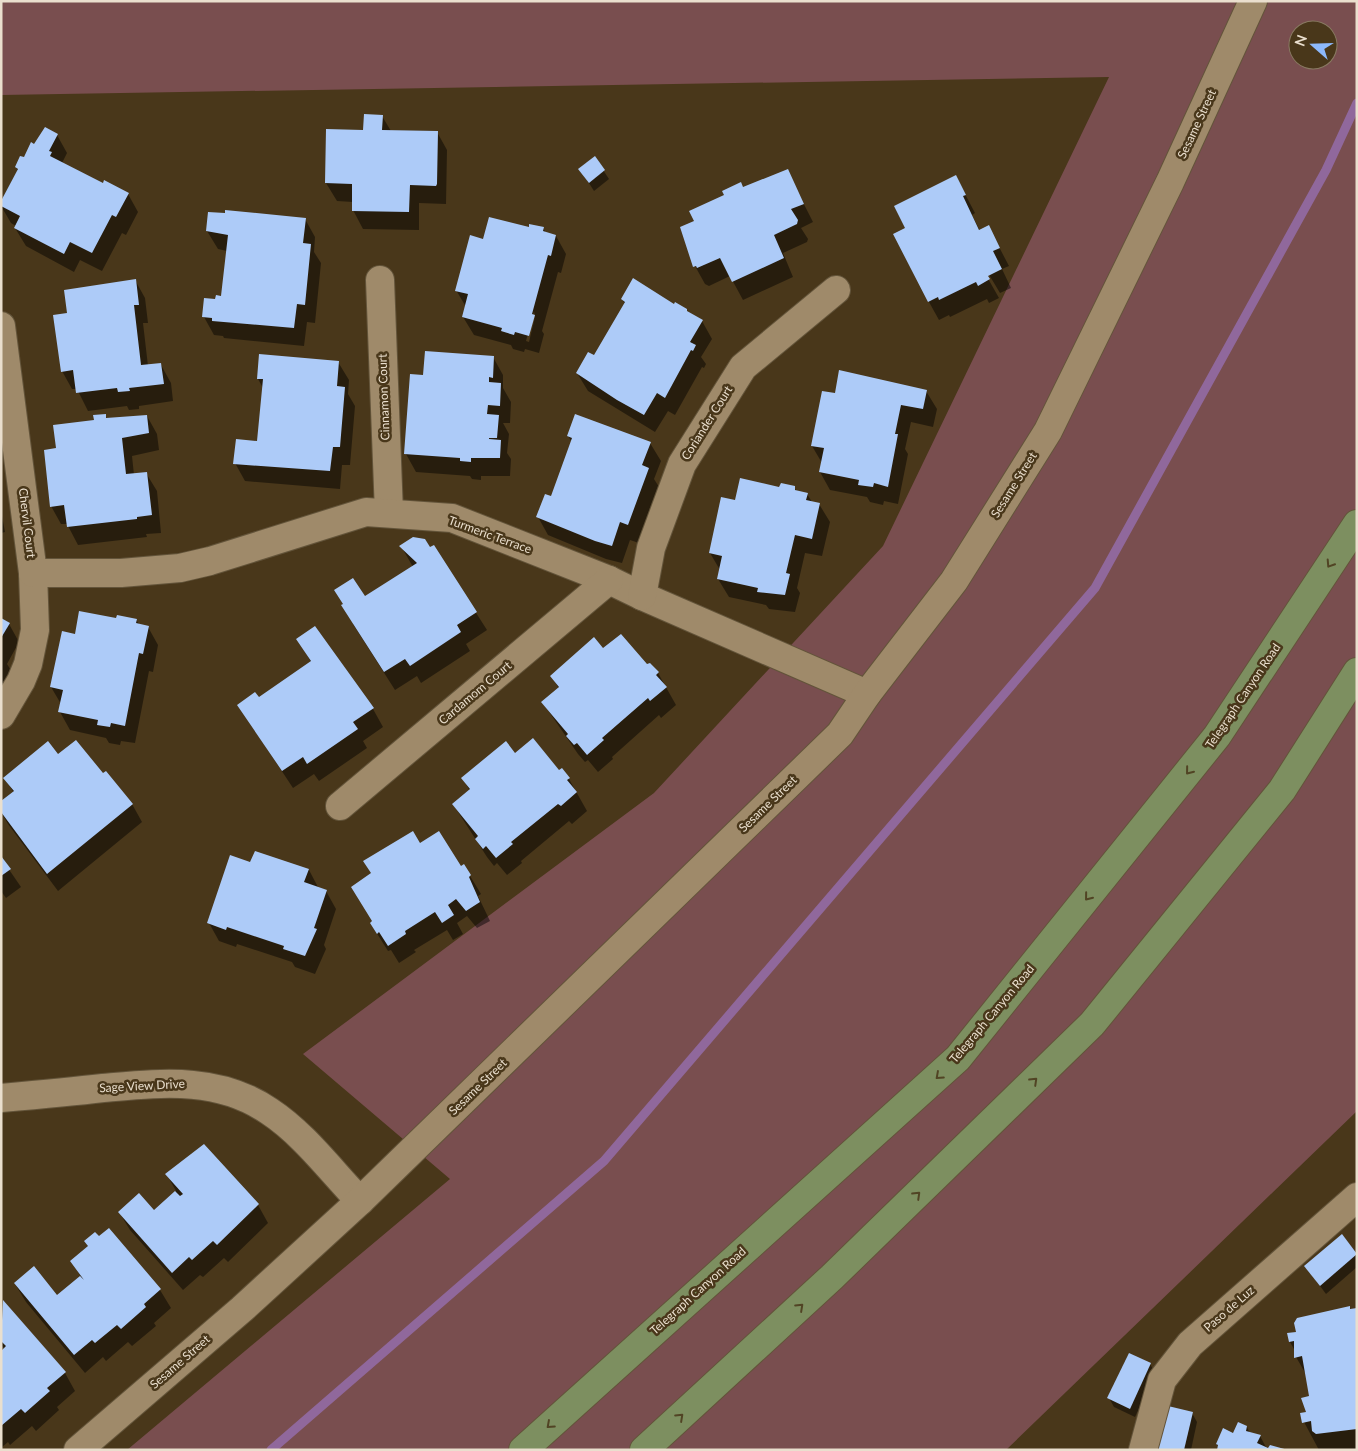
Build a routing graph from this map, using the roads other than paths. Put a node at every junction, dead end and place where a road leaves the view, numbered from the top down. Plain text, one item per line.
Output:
1 (1253, 1) edge
2 (380, 280) dead end
3 (836, 290) dead end
4 (1, 326) edge
5 (389, 513) junction
6 (1357, 524) edge
7 (33, 574) junction
8 (609, 580) junction
9 (642, 596) junction
10 (1357, 672) edge
11 (867, 694) junction
12 (1, 714) edge
13 (340, 806) dead end
14 (1, 1098) edge
15 (1357, 1197) edge
16 (360, 1201) junction
17 (78, 1450) edge
18 (523, 1450) edge
19 (644, 1450) edge
20 (1143, 1450) edge

1 - 11 street, Sesame Street
2 - 5 street, Cinnamon Court
3 - 9 street, Coriander Court
4 - 7 street, Chervil Court
5 - 7 street, Turmeric Terrace
5 - 8 street, Turmeric Terrace
6 -> 18 main road, Telegraph Canyon Road
7 - 12 street, Chervil Court
8 - 9 street, Turmeric Terrace
8 - 13 street, Cardamom Court
9 - 11 street, Turmeric Terrace
19 -> 10 main road
11 - 16 street, Sesame Street
14 - 16 street, Sage View Drive
15 - 20 street, Paso de Luz
16 - 17 street, Sesame Street

